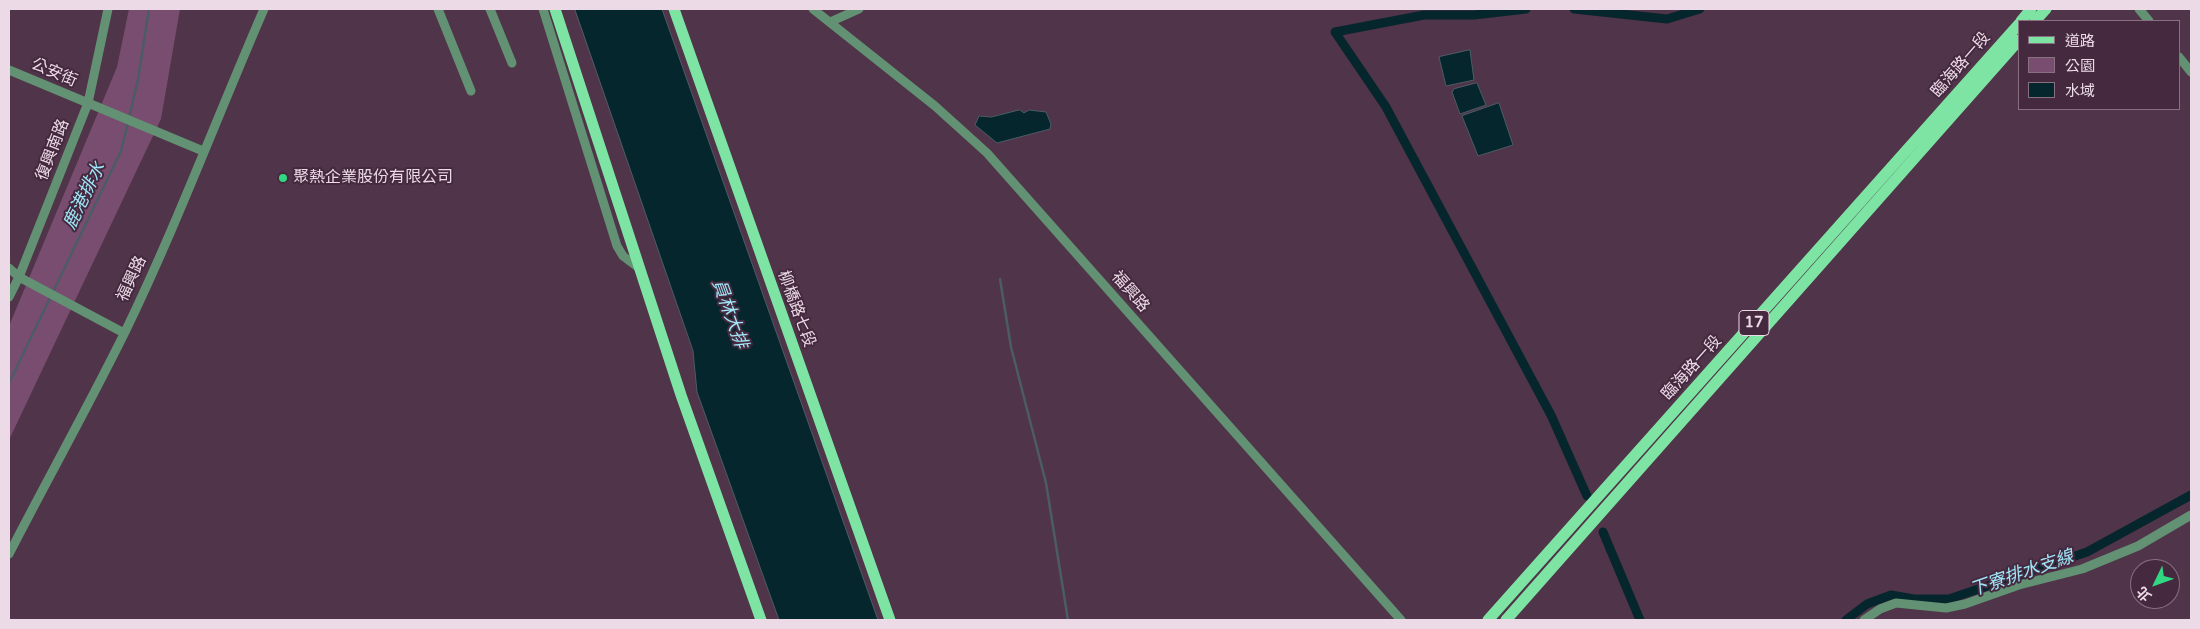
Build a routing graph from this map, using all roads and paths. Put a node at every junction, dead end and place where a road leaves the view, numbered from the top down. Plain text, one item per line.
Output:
1 (108, 9) edge
2 (264, 9) edge
3 (438, 9) edge
4 (490, 9) edge
5 (544, 9) edge
6 (555, 9) edge
7 (674, 9) edge
8 (813, 9) edge
9 (858, 9) edge
10 (2031, 9) edge
11 (2046, 9) edge
12 (2139, 9) edge
13 (2022, 20) edge
14 (2036, 20) edge
15 (2149, 20) edge
16 (830, 22) junction
17 (2018, 25) edge
18 (2018, 41) edge
19 (2180, 58) edge
20 (512, 63) dead end
21 (9, 70) edge
22 (2191, 72) edge
23 (471, 91) dead end
24 (88, 103) junction
25 (203, 150) junction
26 (9, 268) edge
27 (638, 268) junction
28 (19, 278) junction
29 (9, 297) edge
30 (124, 333) junction
31 (2191, 515) edge
32 (9, 554) edge
33 (761, 620) edge
34 (890, 620) edge
35 (1400, 620) edge
36 (1488, 620) edge
37 (1506, 620) edge
38 (1864, 620) edge

1 - 24 street, 復興南路
2 - 25 street, 福興路
3 - 23 street
4 - 20 street
5 - 27 street
6 - 27 main road
7 - 34 main road, 柳橋路七段
8 - 16 street, 福興路
9 - 16 street
10 - 13 main road
11 - 14 main road
12 - 15 street
16 - 35 street, 福興路
17 - 36 main road, 臨海路一段 / 17
18 - 37 main road, 臨海路一段 / 17
19 - 22 street
21 - 24 street, 公安街
24 - 25 street, 公安街
24 - 28 street, 復興南路
25 - 30 street, 福興路
26 - 28 street
27 - 33 main road
28 - 29 street, 復興南路
28 - 30 street
30 - 32 street, 福興路
31 - 38 street

